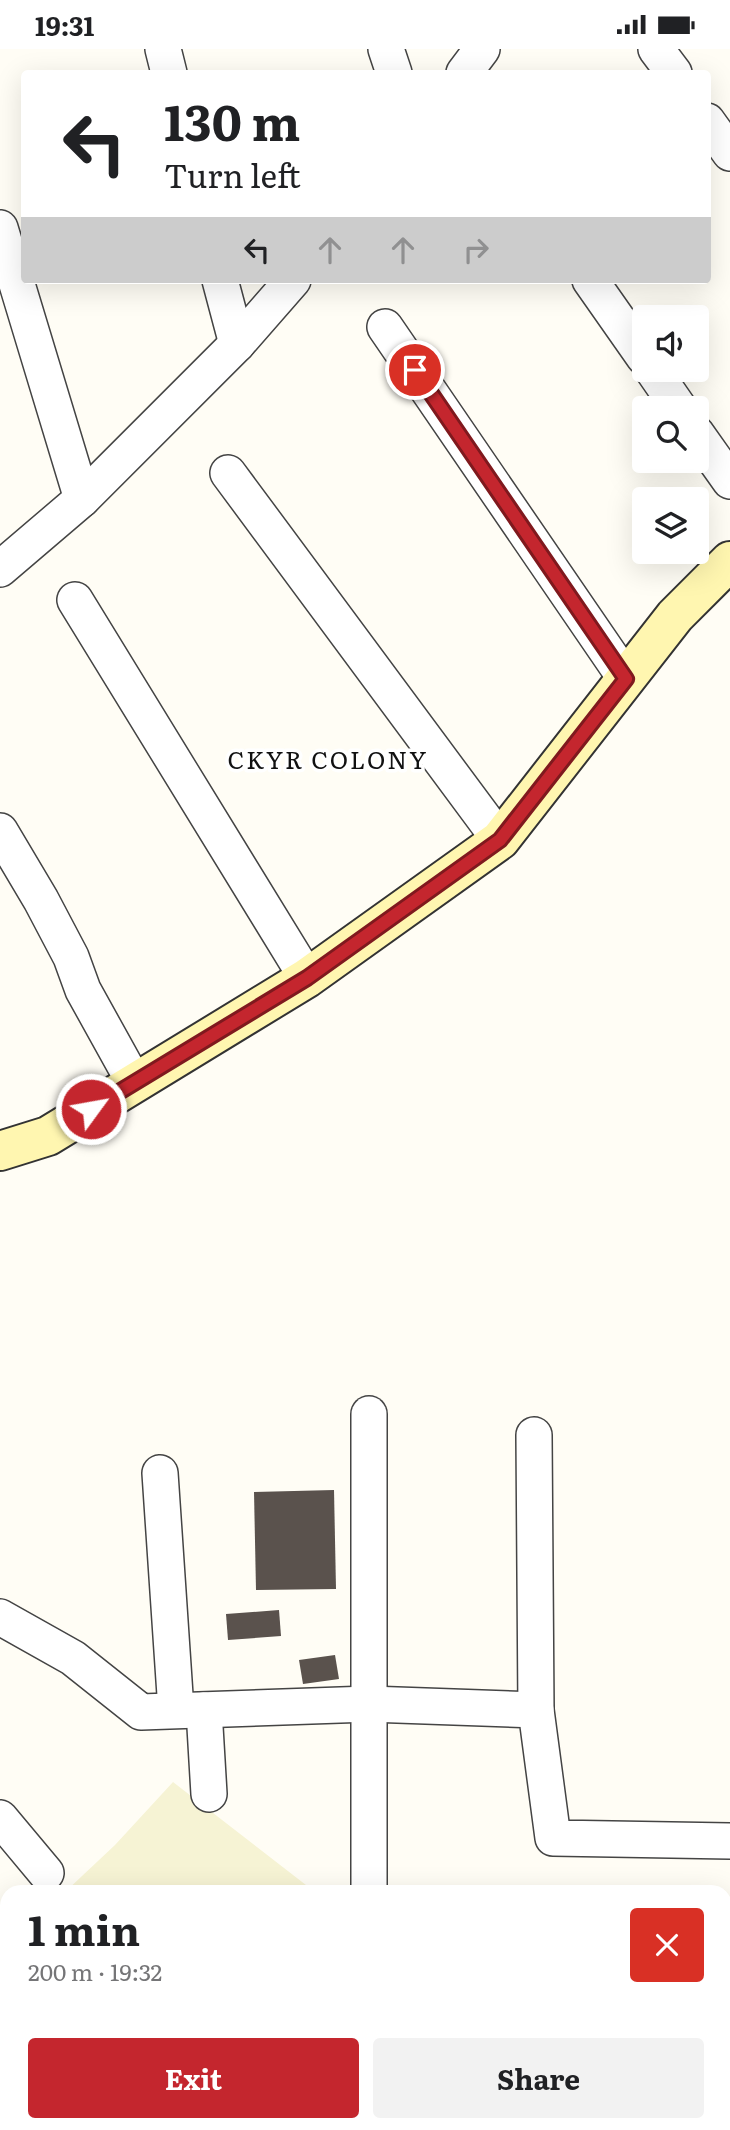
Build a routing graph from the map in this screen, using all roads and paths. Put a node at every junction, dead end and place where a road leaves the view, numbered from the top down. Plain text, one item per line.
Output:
1 (163, 49) edge
2 (386, 49) edge
3 (482, 49) edge
4 (656, 49) edge
5 (168, 70) edge
6 (393, 70) edge
7 (466, 70) edge
8 (672, 70) edge
9 (711, 127) edge
10 (730, 153) edge
11 (0, 228) edge
12 (221, 284) edge
13 (290, 284) edge
14 (593, 284) edge
15 (385, 327) dead end
16 (632, 340) edge
17 (237, 344) junction
18 (709, 451) edge
19 (229, 473) dead end
20 (730, 481) edge
21 (82, 499) junction
22 (730, 561) edge
23 (0, 569) edge
24 (75, 600) dead end
25 (626, 679) junction
26 (0, 831) edge
27 (500, 840) junction
28 (307, 978) junction
29 (134, 1082) junction
30 (0, 1151) edge
31 (369, 1414) dead end
32 (534, 1434) dead end
33 (160, 1473) dead end
34 (0, 1617) edge
35 (369, 1704) junction
36 (190, 1710) junction
37 (536, 1710) junction
38 (209, 1794) dead end
39 (0, 1818) edge
40 (730, 1841) edge
41 (46, 1873) dead end
42 (369, 1885) edge

1 - 5 street
2 - 6 street
3 - 7 street
4 - 8 street
9 - 10 street
11 - 21 street
12 - 17 street
13 - 17 street
14 - 16 street
15 - 25 street
17 - 21 street
18 - 20 street
19 - 27 street
21 - 23 street
22 - 25 street
24 - 28 street
25 - 27 street
26 - 29 street
27 - 28 street
28 - 29 street
29 - 30 street
31 - 35 street
32 - 37 street
33 - 36 street
34 - 36 street
35 - 36 street
35 - 37 street
35 - 42 street
36 - 38 street
37 - 40 street
39 - 41 street

